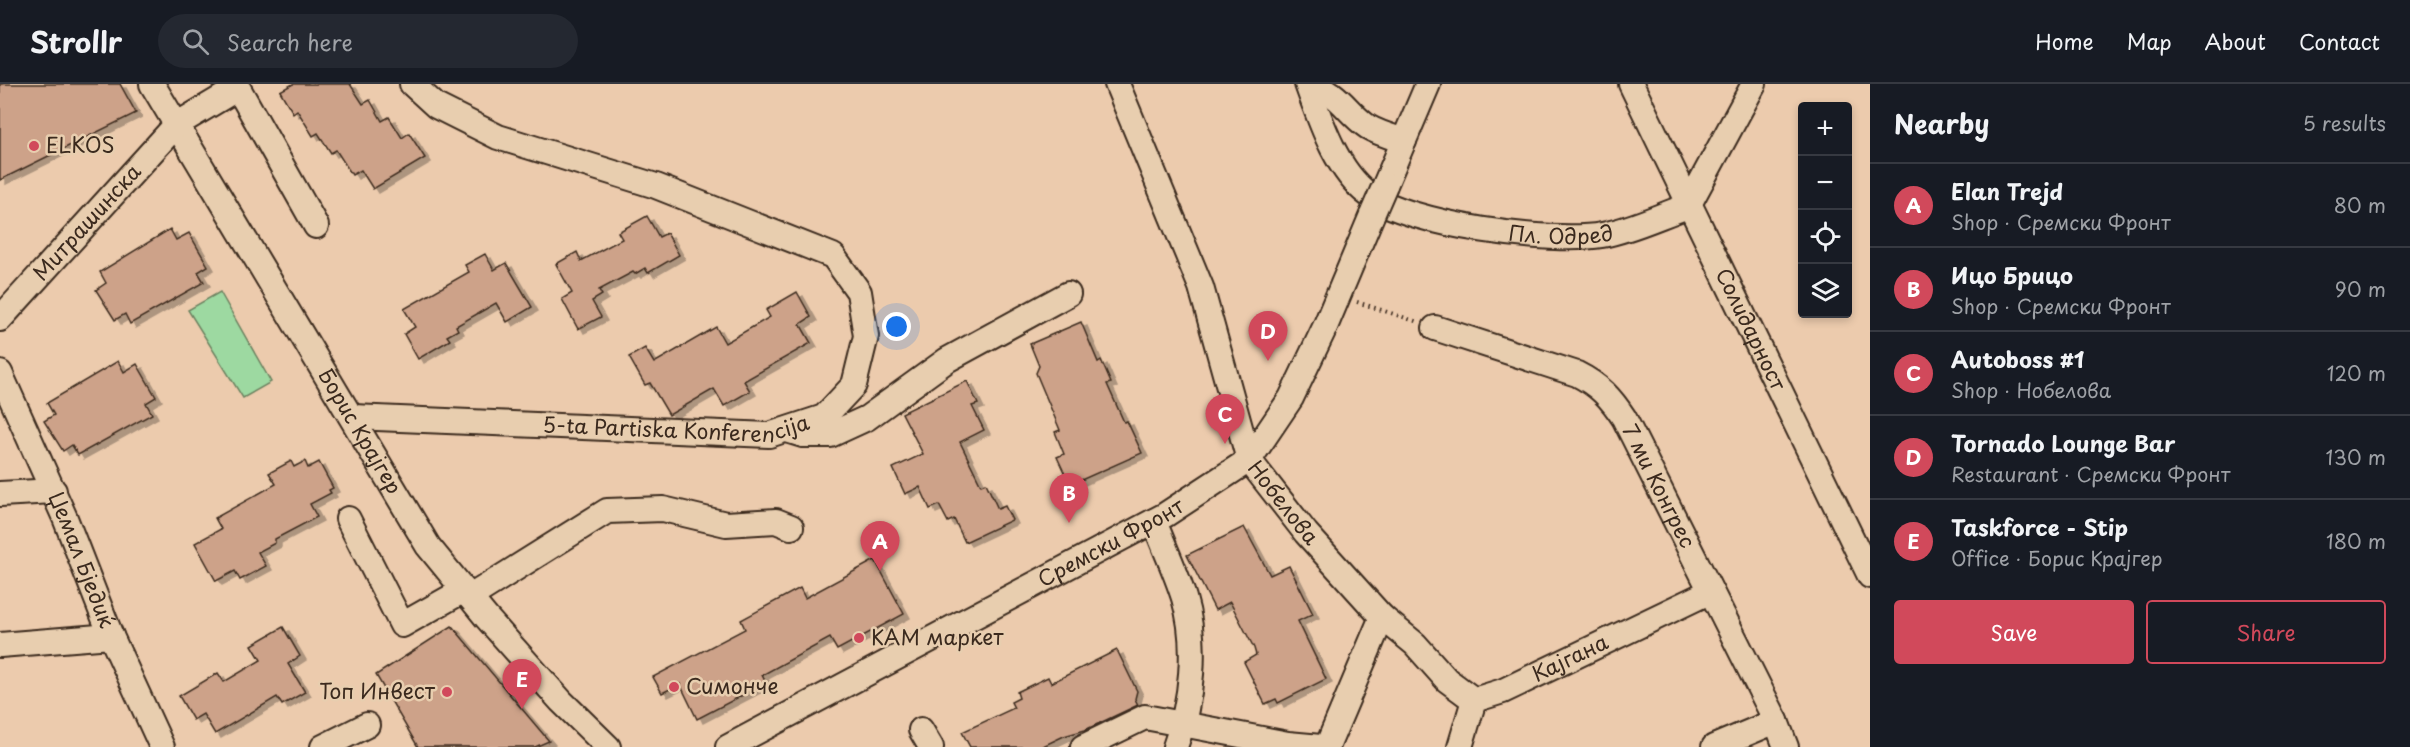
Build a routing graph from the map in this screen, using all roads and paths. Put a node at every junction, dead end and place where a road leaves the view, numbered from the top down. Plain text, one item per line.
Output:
1 (153, 84) edge
2 (412, 84) edge
3 (1117, 84) edge
4 (1309, 84) edge
5 (1428, 84) edge
6 (1631, 84) edge
7 (1754, 84) edge
8 (176, 125) junction
9 (1404, 141) junction
10 (1688, 206) junction
11 (316, 226) dead end
12 (1068, 294) dead end
13 (1338, 295) junction
14 (0, 319) edge
15 (1436, 328) joint
16 (0, 373) edge
17 (353, 417) junction
18 (785, 430) junction
19 (1249, 460) junction
20 (54, 491) junction
21 (0, 494) edge
22 (348, 519) dead end
23 (1154, 521) junction
24 (791, 527) dead end
25 (1870, 576) edge
26 (1709, 592) junction
27 (467, 593) junction
28 (1382, 617) junction
29 (111, 636) junction
30 (0, 645) edge
31 (1474, 700) junction
32 (1776, 720) junction
33 (367, 724) dead end
34 (1184, 724) junction
35 (1287, 745) edge
36 (162, 747) edge
37 (323, 747) edge
38 (608, 747) edge
39 (728, 747) edge
40 (1083, 747) edge
41 (1175, 747) edge
42 (1321, 747) edge
43 (1327, 747) edge
44 (1460, 747) edge
45 (1714, 747) edge
46 (1786, 747) edge

1 - 8 street, Борис Крајгер
2 - 18 street, 5-ta Partiska Konferencija
3 - 19 street, Нобелова
4 - 9 street
4 - 10 street, Пл. Одред
5 - 9 street
6 - 10 street, Солидарност
7 - 10 street
8 - 11 street, Митрашинска
8 - 14 street, Митрашинска
8 - 17 street, Борис Крајгер
9 - 13 street, Сремски Фронт, bridge
10 - 25 street, Солидарност
12 - 18 street
13 - 15 path
13 - 19 street, Сремски Фронт
15 - 26 street, 7 ми Конгрес
16 - 20 street, Џемал Бједиќ
17 - 18 street, 5-ta Partiska Konferencija
17 - 27 street, Борис Крајгер
19 - 23 street, Сремски Фронт
19 - 28 street, Нобелова
20 - 21 street
20 - 29 street, Џемал Бједиќ
22 - 27 street
23 - 34 street
23 - 39 street, Сремски Фронт
24 - 27 street
26 - 31 street, Кајгана
26 - 32 street, 7 ми Конгрес
27 - 38 street, Борис Крајгер
28 - 31 street, Нобелова
28 - 43 street
29 - 30 street
29 - 36 street, Џемал Бједиќ
31 - 44 street
32 - 45 street
32 - 46 street, 7 ми Конгрес
33 - 37 street
34 - 35 street
34 - 40 street
34 - 41 street
35 - 42 street

